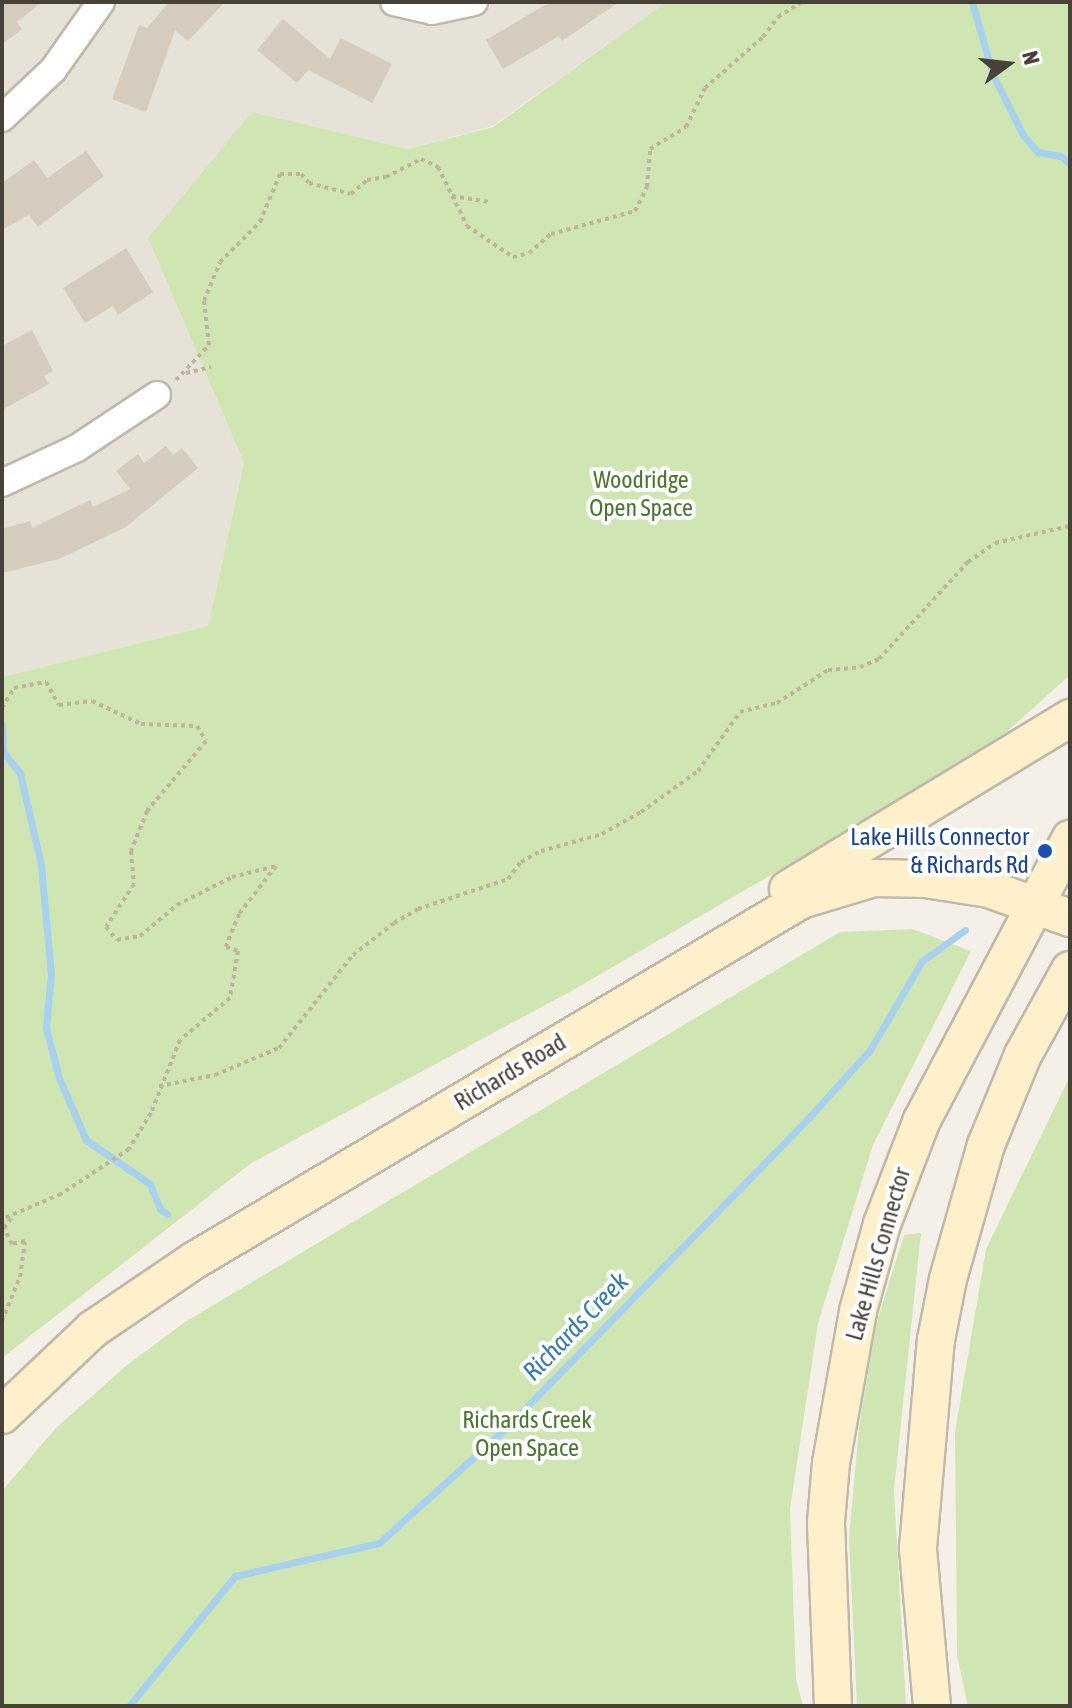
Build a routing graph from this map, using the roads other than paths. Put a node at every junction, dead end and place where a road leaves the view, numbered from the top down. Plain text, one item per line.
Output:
1 (101, 2) edge
2 (394, 2) edge
3 (474, 2) edge
4 (2, 118) edge
5 (157, 395) road end
6 (2, 483) edge
7 (1070, 718) edge
8 (1070, 839) edge
9 (1034, 905) junction
10 (1070, 918) edge
11 (1070, 970) edge
12 (663, 980) junction
13 (2, 1415) edge
14 (833, 1706) edge
15 (932, 1706) edge

1 - 4 street
2 - 3 street
5 - 6 street
7 - 12 main road
8 - 9 main road, Lake Hills Connector
9 - 10 main road, Richards Road
9 - 12 main road, Richards Road
9 - 14 main road, Lake Hills Connector
11 - 15 main road
12 - 13 main road, Richards Road

